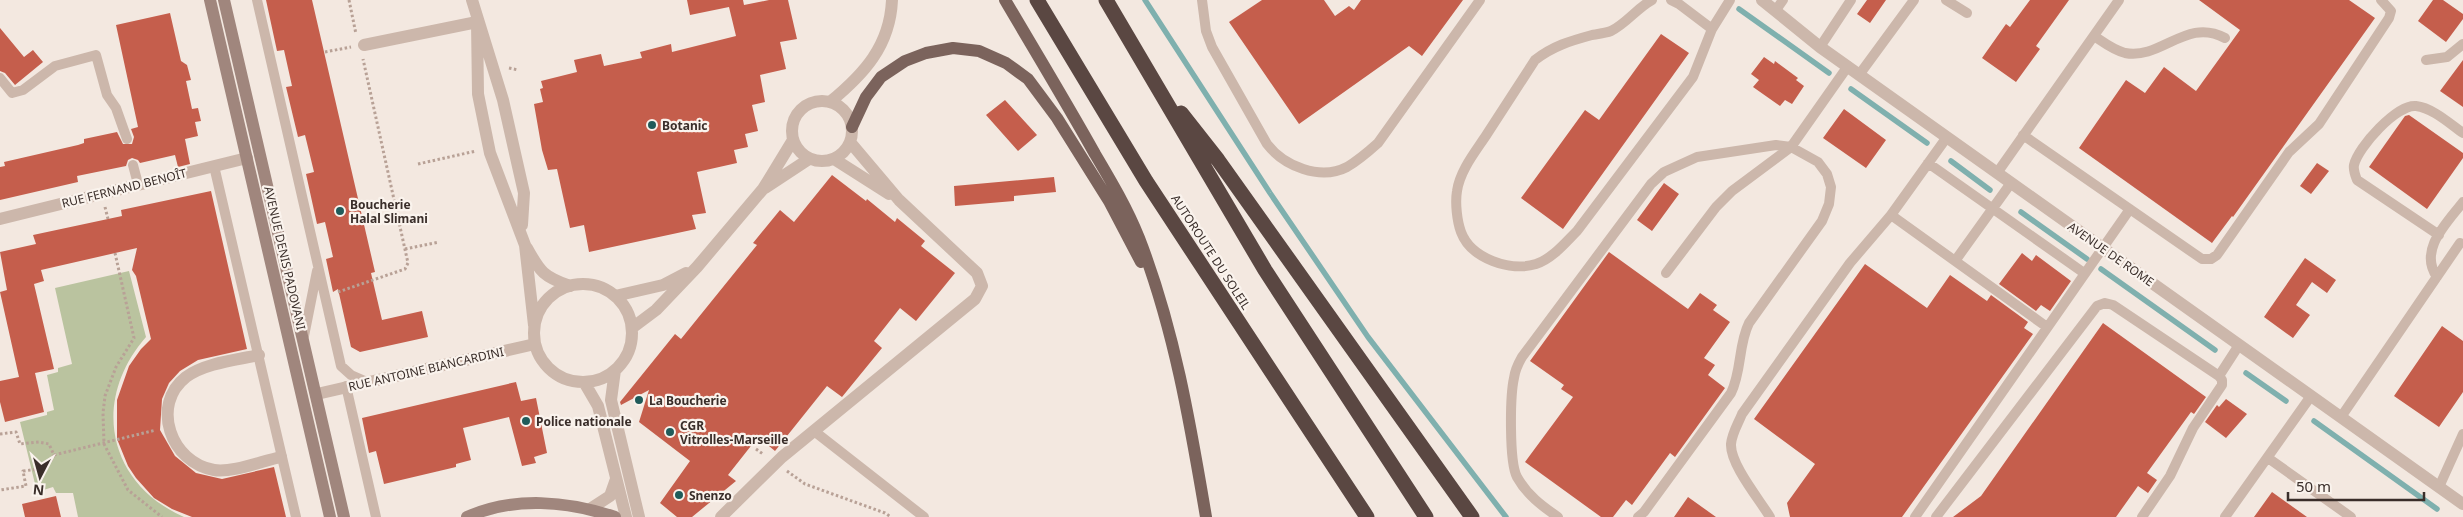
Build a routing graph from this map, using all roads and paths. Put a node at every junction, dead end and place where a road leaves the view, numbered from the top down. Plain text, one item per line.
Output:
1 (210, 0) edge
2 (224, 0) edge
3 (257, 0) edge
4 (349, 0) edge
5 (472, 0) edge
6 (892, 0) edge
7 (1005, 0) edge
8 (1036, 0) edge
9 (1106, 0) edge
10 (1202, 0) edge
11 (1480, 0) edge
12 (1652, 0) edge
13 (1671, 0) edge
14 (1730, 0) edge
15 (1762, 0) edge
16 (1851, 0) edge
17 (1914, 0) edge
18 (1946, 0) edge
19 (2119, 0) edge
20 (2381, 0) edge
21 (1780, 5) edge
22 (1967, 13) dead end
23 (477, 22) junction
24 (1712, 29) junction
25 (2094, 36) junction
26 (2225, 38) dead end
27 (360, 44) junction
28 (2463, 44) edge
29 (1820, 47) junction
30 (325, 52) dead end
31 (2426, 60) dead end
32 (1142, 62) junction
33 (1848, 66) junction
34 (1860, 75) junction
35 (0, 78) edge
36 (830, 102) junction
37 (852, 127) junction
38 (2463, 133) edge
39 (2023, 135) junction
40 (1947, 137) junction
41 (127, 139) dead end
42 (793, 140) junction
43 (850, 142) junction
44 (1791, 147) junction
45 (490, 153) junction
46 (247, 158) junction
47 (809, 159) junction
48 (834, 159) junction
49 (1928, 163) junction
50 (418, 164) dead end
51 (133, 165) dead end
52 (214, 166) junction
53 (1997, 173) junction
54 (2011, 183) junction
55 (138, 184) junction
56 (763, 189) junction
57 (899, 200) junction
58 (2463, 202) edge
59 (1994, 209) junction
60 (2130, 209) junction
61 (1891, 216) junction
62 (0, 219) edge
63 (521, 230) junction
64 (2439, 235) junction
65 (440, 242) dead end
66 (525, 244) junction
67 (2460, 244) dead end
68 (2102, 248) junction
69 (405, 249) junction
70 (115, 253) dead end
71 (1955, 261) junction
72 (697, 267) junction
73 (318, 268) junction
74 (1666, 273) dead end
75 (2084, 273) junction
76 (2437, 277) junction
77 (570, 286) junction
78 (324, 296) junction
79 (615, 296) junction
80 (1161, 300) junction
81 (534, 325) junction
82 (2047, 326) junction
83 (632, 328) junction
84 (304, 336) junction
85 (535, 344) junction
86 (2239, 345) junction
87 (259, 355) junction
88 (615, 370) junction
89 (2219, 376) junction
90 (367, 382) junction
91 (584, 382) junction
92 (346, 386) junction
93 (317, 394) junction
94 (2311, 396) junction
95 (2341, 418) junction
96 (168, 427) junction
97 (814, 431) junction
98 (0, 434) edge
99 (2463, 434) edge
100 (104, 444) junction
101 (756, 449) dead end
102 (54, 455) junction
103 (281, 457) junction
104 (2268, 458) junction
105 (779, 460) junction
106 (616, 479) junction
107 (2439, 487) junction
108 (0, 490) edge
109 (2463, 504) edge
110 (590, 509) junction
111 (162, 517) edge
112 (296, 517) edge
113 (330, 517) edge
114 (344, 517) edge
115 (376, 517) edge
116 (467, 517) edge
117 (615, 517) edge
118 (626, 517) edge
119 (639, 517) edge
120 (721, 517) edge
121 (891, 517) edge
122 (924, 517) edge
123 (1206, 517) edge
124 (1367, 517) edge
125 (1426, 517) edge
126 (1472, 517) edge
127 (1558, 517) edge
128 (1638, 517) edge
129 (1770, 517) edge
130 (1915, 517) edge
131 (1936, 517) edge
132 (2142, 517) edge
133 (2225, 517) edge
134 (2352, 517) edge

1 - 46 main road, AVENUE DENIS PADOVANI
2 - 84 main road, AVENUE DENIS PADOVANI
3 - 73 lane
4 - 27 path
5 - 23 street
6 - 36 street
7 - 80 main road
8 - 124 highway, AUTOROUTE DU SOLEIL
9 - 32 highway
10 - 11 lane
12 - 24 lane
13 - 24 lane
14 - 24 lane
15 - 21 street, AVENUE DE ROME
16 - 29 lane
17 - 34 lane
18 - 22 lane
19 - 25 lane
20 - 60 lane
21 - 29 street, AVENUE DE ROME
23 - 27 street
23 - 45 street
23 - 63 street
25 - 26 lane
25 - 39 lane
27 - 30 path
27 - 69 path
28 - 31 lane
29 - 33 street, AVENUE DE ROME
32 - 125 highway
32 - 126 highway
33 - 34 street, AVENUE DE ROME
33 - 44 lane
34 - 40 street, AVENUE DE ROME
35 - 41 lane
36 - 37 street
36 - 42 street
37 - 43 street
37 - 80 main road
38 - 64 lane
39 - 53 lane
39 - 60 lane
40 - 49 lane
40 - 53 street, AVENUE DE ROME
42 - 47 street
42 - 56 street
43 - 48 street
43 - 57 street
44 - 74 lane
44 - 127 lane
44 - 128 lane
45 - 50 path
45 - 63 street
46 - 52 street, RUE FERNAND BENOÎT
46 - 113 main road, AVENUE DENIS PADOVANI
47 - 48 street
47 - 56 street
48 - 57 street
49 - 59 lane
49 - 61 lane
51 - 55 lane
52 - 55 street, RUE FERNAND BENOÎT
52 - 87 lane
53 - 54 street, AVENUE DE ROME
54 - 59 lane
54 - 68 street, AVENUE DE ROME
55 - 62 street, RUE FERNAND BENOÎT
56 - 72 street
57 - 97 street
58 - 64 lane
59 - 71 lane
59 - 75 lane
60 - 68 lane
61 - 71 lane
61 - 129 lane
63 - 66 street
64 - 76 lane
65 - 69 path
66 - 77 street
66 - 81 street
67 - 76 lane
68 - 75 lane
68 - 86 street, AVENUE DE ROME
69 - 78 path
70 - 100 path
71 - 82 lane
72 - 79 street
72 - 83 street
73 - 78 lane
73 - 84 lane
75 - 82 lane
76 - 95 lane
77 - 79 street
77 - 81 street
78 - 90 lane
79 - 83 street
80 - 123 main road
81 - 85 street
82 - 130 lane
83 - 88 street
84 - 93 main road, AVENUE DENIS PADOVANI
85 - 90 street, RUE ANTOINE BIANCARDINI
85 - 91 street
86 - 89 lane
86 - 94 street, AVENUE DE ROME
87 - 96 street
87 - 103 lane
88 - 91 street
88 - 119 street
89 - 131 lane
89 - 132 lane
90 - 92 street, RUE ANTOINE BIANCARDINI
91 - 106 street
92 - 93 street, RUE ANTOINE BIANCARDINI
92 - 115 lane
93 - 114 main road, AVENUE DENIS PADOVANI
94 - 95 street, AVENUE DE ROME
94 - 104 lane
95 - 107 street, AVENUE DE ROME
96 - 100 path
96 - 103 street
97 - 105 street
97 - 122 lane
98 - 102 path
99 - 107 lane
100 - 102 path
100 - 111 path
101 - 105 path
102 - 108 path
103 - 112 lane
104 - 133 lane
104 - 134 lane
105 - 120 street
105 - 121 path
106 - 110 street
106 - 118 street
107 - 109 street, AVENUE DE ROME
110 - 116 main road
110 - 117 main road

